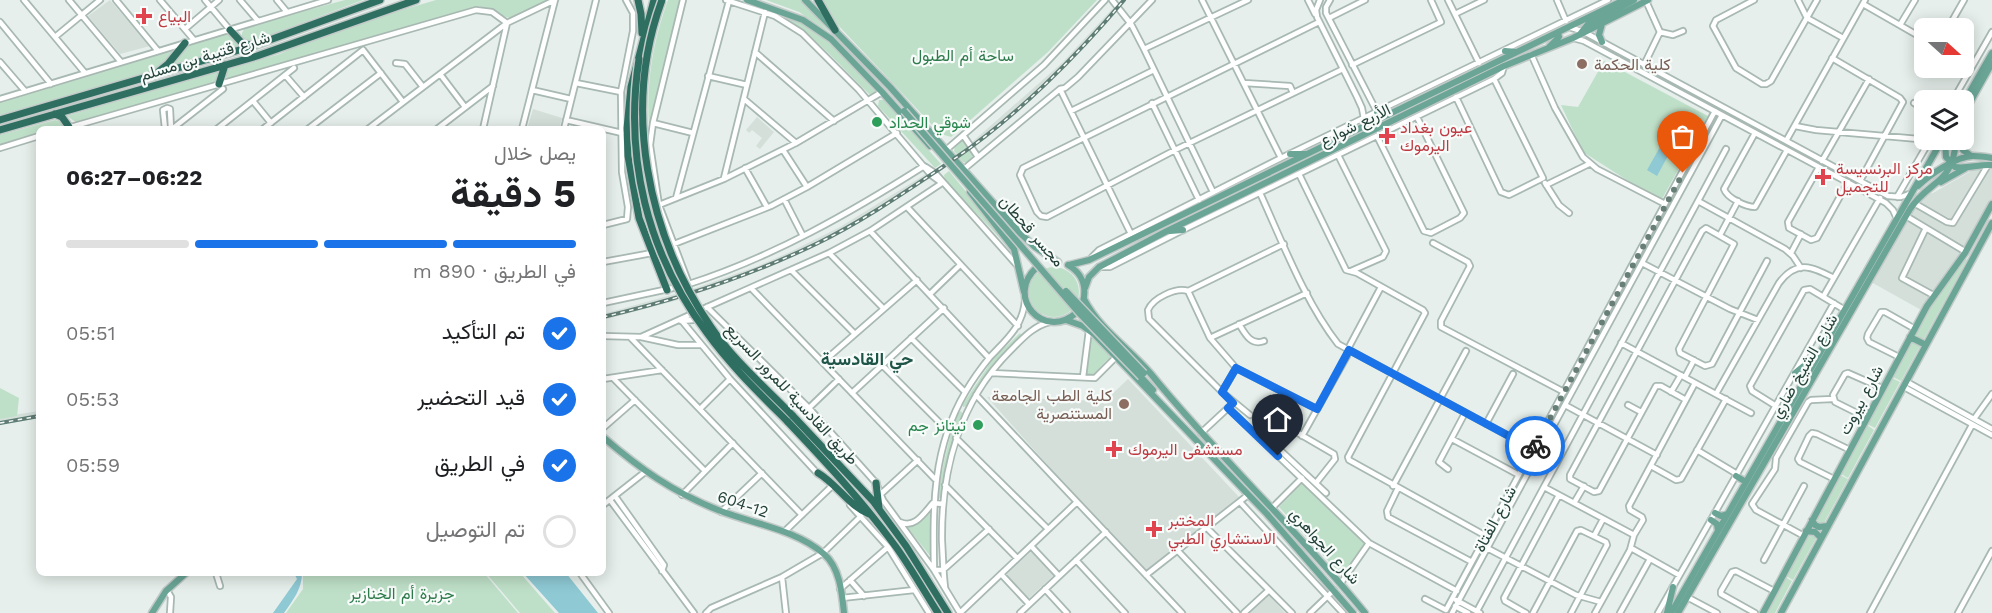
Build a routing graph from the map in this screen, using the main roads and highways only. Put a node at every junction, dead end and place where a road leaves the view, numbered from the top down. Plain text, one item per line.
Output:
1 (380, 0) edge
2 (416, 0) edge
3 (423, 0) edge
4 (638, 0) edge
5 (654, 0) edge
6 (662, 0) edge
7 (747, 0) edge
8 (805, 0) edge
9 (819, 0) edge
10 (1624, 0) edge
11 (1634, 0) edge
12 (1647, 1) edge
13 (397, 6) junction
14 (1602, 24) junction
15 (1590, 26) junction
16 (230, 30) road end
17 (835, 30) junction
18 (1558, 32) junction
19 (1602, 42) road end
20 (185, 43) road end
21 (253, 46) junction
22 (1549, 47) junction
23 (1505, 51) road end
24 (1517, 52) junction
25 (1992, 53) edge
26 (640, 56) junction
27 (1992, 63) edge
28 (225, 65) junction
29 (149, 77) junction
30 (884, 81) junction
31 (221, 87) road end
32 (880, 90) junction
33 (1971, 90) edge
34 (1974, 95) edge
35 (905, 110) junction
36 (1377, 112) road end
37 (55, 114) junction
38 (1389, 115) junction
39 (1364, 119) road end
40 (0, 120) edge
41 (66, 126) edge
42 (1362, 128) junction
43 (0, 130) edge
44 (1355, 140) junction
45 (1336, 141) junction
46 (1366, 141) road end
47 (1327, 149) junction
48 (1937, 150) edge
49 (1944, 150) edge
50 (1954, 150) edge
51 (1964, 150) edge
52 (1338, 151) junction
53 (1290, 154) road end
54 (1306, 154) junction
55 (1972, 156) junction
56 (1991, 163) edge
57 (1950, 164) junction
58 (1967, 167) junction
59 (1938, 184) junction
60 (1912, 193) junction
61 (1992, 204) edge
62 (1169, 215) road end
63 (1178, 216) junction
64 (1992, 223) edge
65 (1183, 230) road end
66 (1167, 231) junction
67 (1058, 262) junction
68 (1045, 263) dead end
69 (1068, 265) junction
70 (1037, 267) dead end
71 (1084, 288) junction
72 (670, 289) road end
73 (1025, 296) junction
74 (1076, 313) dead end
75 (1066, 320) junction
76 (1910, 338) junction
77 (1926, 345) junction
78 (1820, 353) junction
79 (1795, 373) road end
80 (1142, 375) junction
81 (1165, 393) junction
82 (1158, 399) junction
83 (606, 440) edge
84 (818, 473) road end
85 (1737, 475) road end
86 (1746, 482) junction
87 (876, 483) road end
88 (879, 508) junction
89 (1715, 513) road end
90 (1728, 514) junction
91 (871, 515) junction
92 (1711, 520) road end
93 (1812, 520) junction
94 (1827, 526) junction
95 (1718, 531) junction
96 (1805, 533) junction
97 (1821, 538) junction
98 (183, 576) edge
99 (1673, 587) road end
100 (152, 613) edge
101 (844, 613) edge
102 (938, 613) edge
103 (948, 613) edge
104 (1353, 613) edge
105 (1365, 613) edge
106 (1669, 613) edge
107 (1678, 613) edge
108 (1763, 613) edge
109 (1781, 613) edge

1 - 21 highway, شارع قتيبة بن مسلم
2 - 13 highway, شارع قتيبة بن مسلم
3 - 13 highway
4 - 26 highway
5 - 26 highway, طريق القادسية للمرور السريع
6 - 88 highway, طريق القادسية للمرور السريع, bridge
7 - 32 main road
8 - 17 main road
9 - 17 highway
10 - 18 main road, الأربع شوارع
11 - 15 main road
12 - 14 main road, الأربع شوارع
13 - 28 highway, شارع قتيبة بن مسلم
14 - 15 main road, الأربع شوارع
14 - 19 main road
15 - 22 main road, الأربع شوارع
16 - 21 highway
17 - 30 main road
18 - 22 main road
18 - 24 main road, الأربع شوارع
20 - 29 highway
21 - 29 highway, شارع قتيبة بن مسلم
22 - 44 main road, الأربع شوارع
23 - 24 main road
24 - 38 main road, الأربع شوارع
25 - 33 main road
26 - 72 highway, bridge
26 - 91 highway, طريق القادسية للمرور السريع, bridge
27 - 34 main road
28 - 31 highway
28 - 37 highway, شارع قتيبة بن مسلم
29 - 40 highway, شارع قتيبة بن مسلم
30 - 35 main road, مجسر قحطان
30 - 67 main road
32 - 35 main road, مجسر قحطان
32 - 73 main road
35 - 80 main road, مجسر قحطان, bridge
36 - 38 main road
37 - 41 highway
37 - 43 highway, شارع قتيبة بن مسلم
38 - 42 main road, الأربع شوارع
39 - 42 main road
42 - 45 main road, الأربع شوارع
44 - 46 main road
44 - 52 main road, الأربع شوارع
45 - 47 main road, الأربع شوارع
45 - 52 main road
47 - 52 main road, الأربع شوارع
47 - 54 main road, الأربع شوارع
47 - 66 main road, الأربع شوارع
48 - 60 main road, شارع الشيخ ضاري
49 - 57 main road
50 - 57 main road, شارع الشيخ ضاري
51 - 55 main road
53 - 54 main road
54 - 63 main road, الأربع شوارع
55 - 56 main road
55 - 57 main road
56 - 58 main road
57 - 58 main road
57 - 59 main road, شارع الشيخ ضاري
57 - 60 main road
58 - 59 main road
59 - 107 main road, شارع الشيخ ضاري
60 - 78 main road, شارع الشيخ ضاري
61 - 76 main road, شارع بيروت
62 - 63 main road
63 - 69 main road, الأربع شوارع
64 - 77 main road, شارع بيروت
65 - 66 main road
66 - 71 main road, الأربع شوارع
67 - 68 main road
67 - 69 main road
69 - 71 main road
70 - 73 main road
71 - 81 main road
73 - 75 main road
74 - 75 main road
75 - 82 main road
76 - 77 main road
76 - 93 main road, شارع بيروت
77 - 94 main road, شارع بيروت
78 - 79 main road
78 - 86 main road, شارع الشيخ ضاري
80 - 81 main road, مجسر قحطان
80 - 82 main road, مجسر قحطان
81 - 105 main road, شارع الجواهري
82 - 104 main road, شارع الجواهري
83 - 101 main road, 604-12
84 - 91 highway
85 - 86 main road
86 - 90 main road, شارع الشيخ ضاري
87 - 88 highway
88 - 103 highway, طريق القادسية للمرور السريع
89 - 90 main road
90 - 95 main road, شارع الشيخ ضاري
91 - 102 highway, طريق القادسية للمرور السريع
92 - 95 main road
93 - 94 main road
93 - 96 main road, شارع بيروت
94 - 97 main road, شارع بيروت
95 - 106 main road, شارع الشيخ ضاري
96 - 97 main road
96 - 108 main road, شارع بيروت
97 - 109 main road, شارع بيروت
98 - 100 main road
99 - 106 main road

